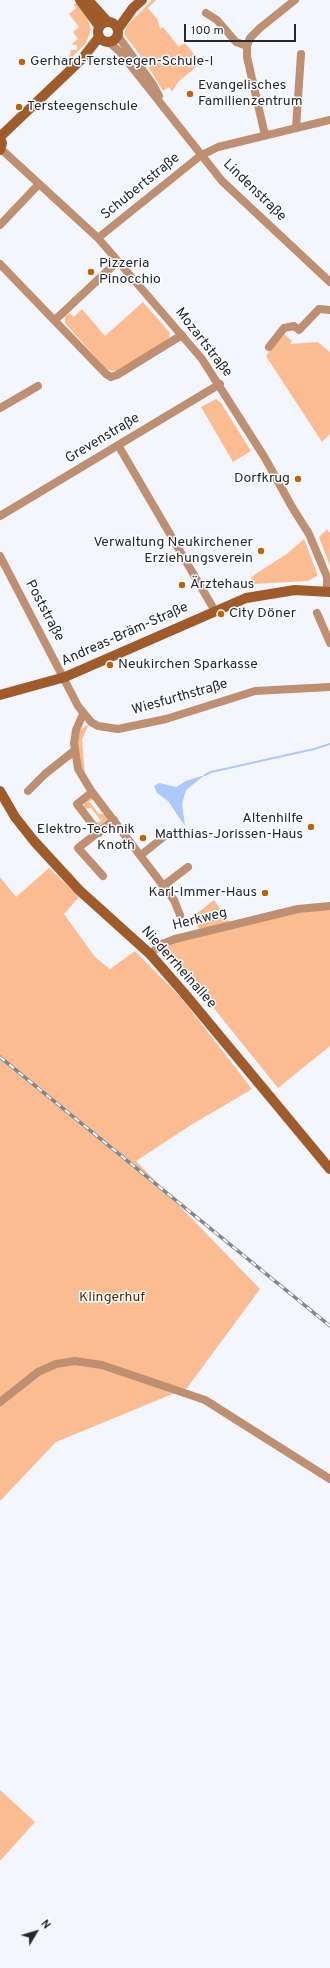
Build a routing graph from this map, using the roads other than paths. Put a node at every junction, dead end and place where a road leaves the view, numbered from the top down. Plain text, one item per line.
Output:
1 (80, 0) edge
2 (88, 0) edge
3 (142, 0) edge
4 (294, 0) edge
5 (206, 13) dead end
6 (109, 32) junction
7 (247, 46) junction
8 (301, 54) dead end
9 (330, 120) edge
10 (296, 128) junction
11 (265, 135) junction
12 (0, 138) edge
13 (0, 150) edge
14 (200, 156) junction
15 (38, 185) junction
16 (0, 226) edge
17 (98, 238) junction
18 (118, 261) junction
19 (0, 264) edge
20 (330, 282) edge
21 (330, 310) edge
22 (55, 320) junction
23 (182, 335) junction
24 (269, 347) dead end
25 (220, 384) junction
26 (38, 386) dead end
27 (0, 408) edge
28 (118, 445) junction
29 (0, 516) edge
30 (0, 556) edge
31 (328, 592) edge
32 (214, 611) junction
33 (317, 613) dead end
34 (330, 643) edge
35 (65, 677) junction
36 (330, 687) edge
37 (0, 694) edge
38 (84, 714) junction
39 (74, 752) junction
40 (0, 791) edge
41 (28, 791) dead end
42 (92, 792) junction
43 (114, 820) junction
44 (99, 832) junction
45 (166, 834) dead end
46 (140, 855) junction
47 (188, 867) dead end
48 (103, 876) dead end
49 (164, 886) junction
50 (330, 906) edge
51 (180, 915) dead end
52 (150, 954) junction
53 (330, 1169) edge
54 (0, 1402) edge
55 (330, 1479) edge

1 - 6 main road, Lindenstraße
2 - 6 main road, Lindenstraße
3 - 6 main road
4 - 7 street
5 - 7 street
6 - 12 main road
6 - 14 street, Lindenstraße
7 - 11 street
8 - 10 street
9 - 10 street, Schubertstraße
10 - 11 street, Schubertstraße
11 - 14 street, Schubertstraße
12 - 13 main road
13 - 15 street, Mozartstraße
14 - 17 street, Schubertstraße
14 - 20 street, Lindenstraße
15 - 16 street
15 - 17 street, Mozartstraße
17 - 18 street, Mozartstraße
18 - 22 street
18 - 23 street, Mozartstraße
19 - 22 street
21 - 24 street
22 - 23 street
23 - 25 street, Mozartstraße
25 - 28 street, Grevenstraße
25 - 31 street, Mozartstraße
26 - 27 street
28 - 29 street, Grevenstraße
28 - 32 street
30 - 35 street, Poststraße
31 - 32 main road, Andreas-Bräm-Straße
32 - 35 main road, Andreas-Bräm-Straße
33 - 34 street
35 - 37 main road, Andreas-Bräm-Straße
35 - 38 street, Wiesfurthstraße
36 - 38 street, Wiesfurthstraße
38 - 39 street
39 - 41 street
39 - 42 street
40 - 52 main road, Niederrheinallee
42 - 43 street
42 - 44 street
43 - 44 street
43 - 46 street
44 - 48 street
45 - 46 street
46 - 49 street
47 - 49 street
49 - 51 street
50 - 52 street, Herkweg
52 - 53 main road, Niederrheinallee
54 - 55 street

